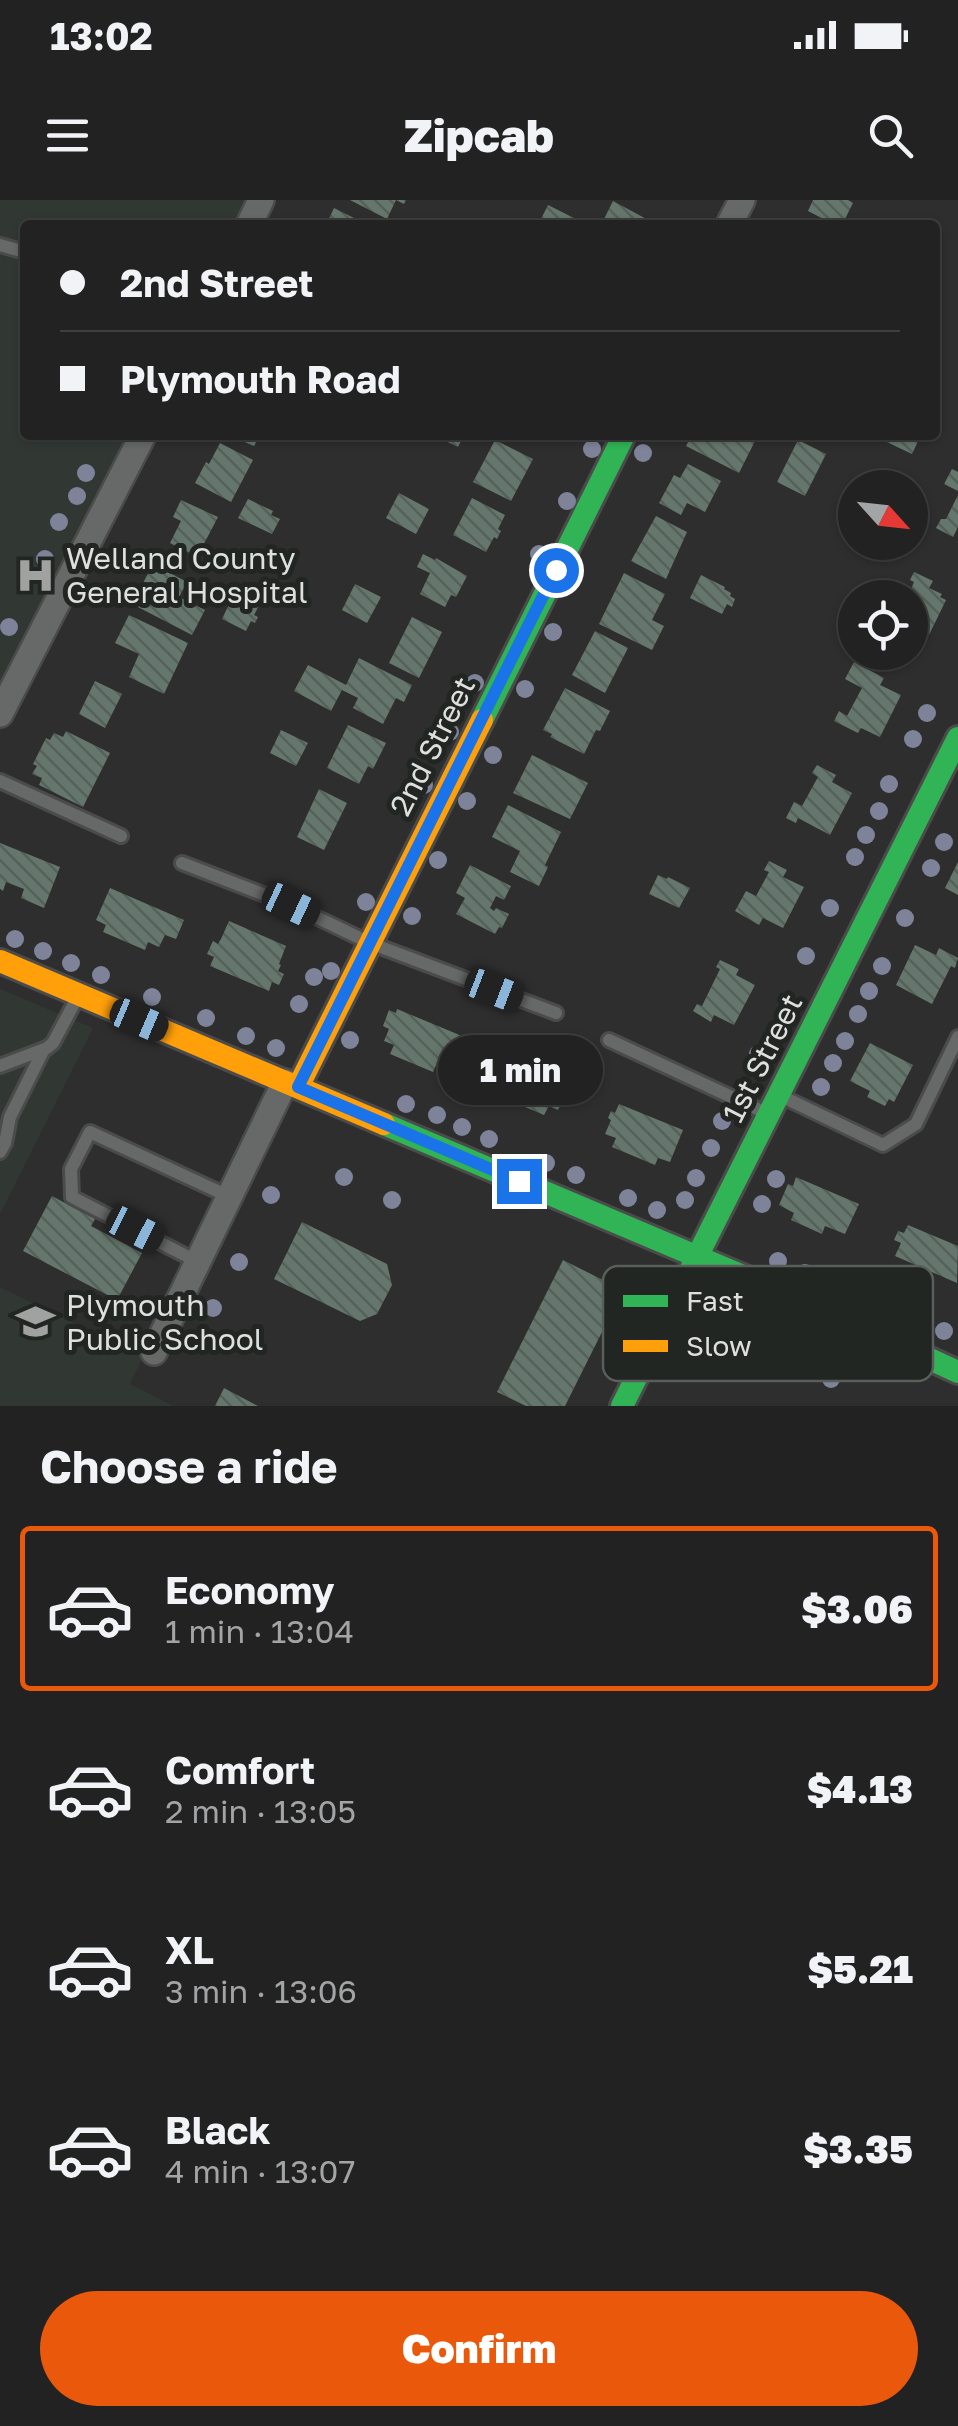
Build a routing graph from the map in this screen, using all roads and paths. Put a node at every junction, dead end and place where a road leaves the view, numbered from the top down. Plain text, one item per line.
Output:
1 (140, 440) edge
2 (621, 440) edge
3 (0, 714) edge
4 (958, 738) edge
5 (0, 782) edge
6 (121, 836) dead end
7 (182, 863) dead end
8 (370, 942) junction
9 (0, 962) edge
10 (79, 994) junction
11 (556, 1014) dead end
12 (958, 1038) edge
13 (609, 1040) dead end
14 (43, 1051) junction
15 (0, 1066) edge
16 (292, 1084) junction
17 (772, 1104) junction
18 (0, 1152) edge
19 (230, 1197) junction
20 (697, 1257) junction
21 (198, 1262) junction
22 (692, 1266) edge
23 (718, 1266) edge
24 (154, 1352) dead end
25 (933, 1360) edge
26 (958, 1372) edge
27 (635, 1381) edge
28 (622, 1406) edge

1 - 3 street
2 - 8 street, 2nd Street
4 - 17 street, 1st Street
5 - 6 lane
7 - 8 lane
8 - 11 lane
8 - 16 street, 2nd Street
9 - 10 street
10 - 14 lane
10 - 16 street
12 - 17 lane
13 - 17 lane
14 - 15 lane
14 - 18 lane
16 - 19 street, 2nd Street
16 - 20 street
17 - 20 street, 1st Street
19 - 21 street, 2nd Street
19 - 21 lane
20 - 22 street, 1st Street
20 - 23 street
21 - 24 street, 2nd Street
25 - 26 street
27 - 28 street, 1st Street

